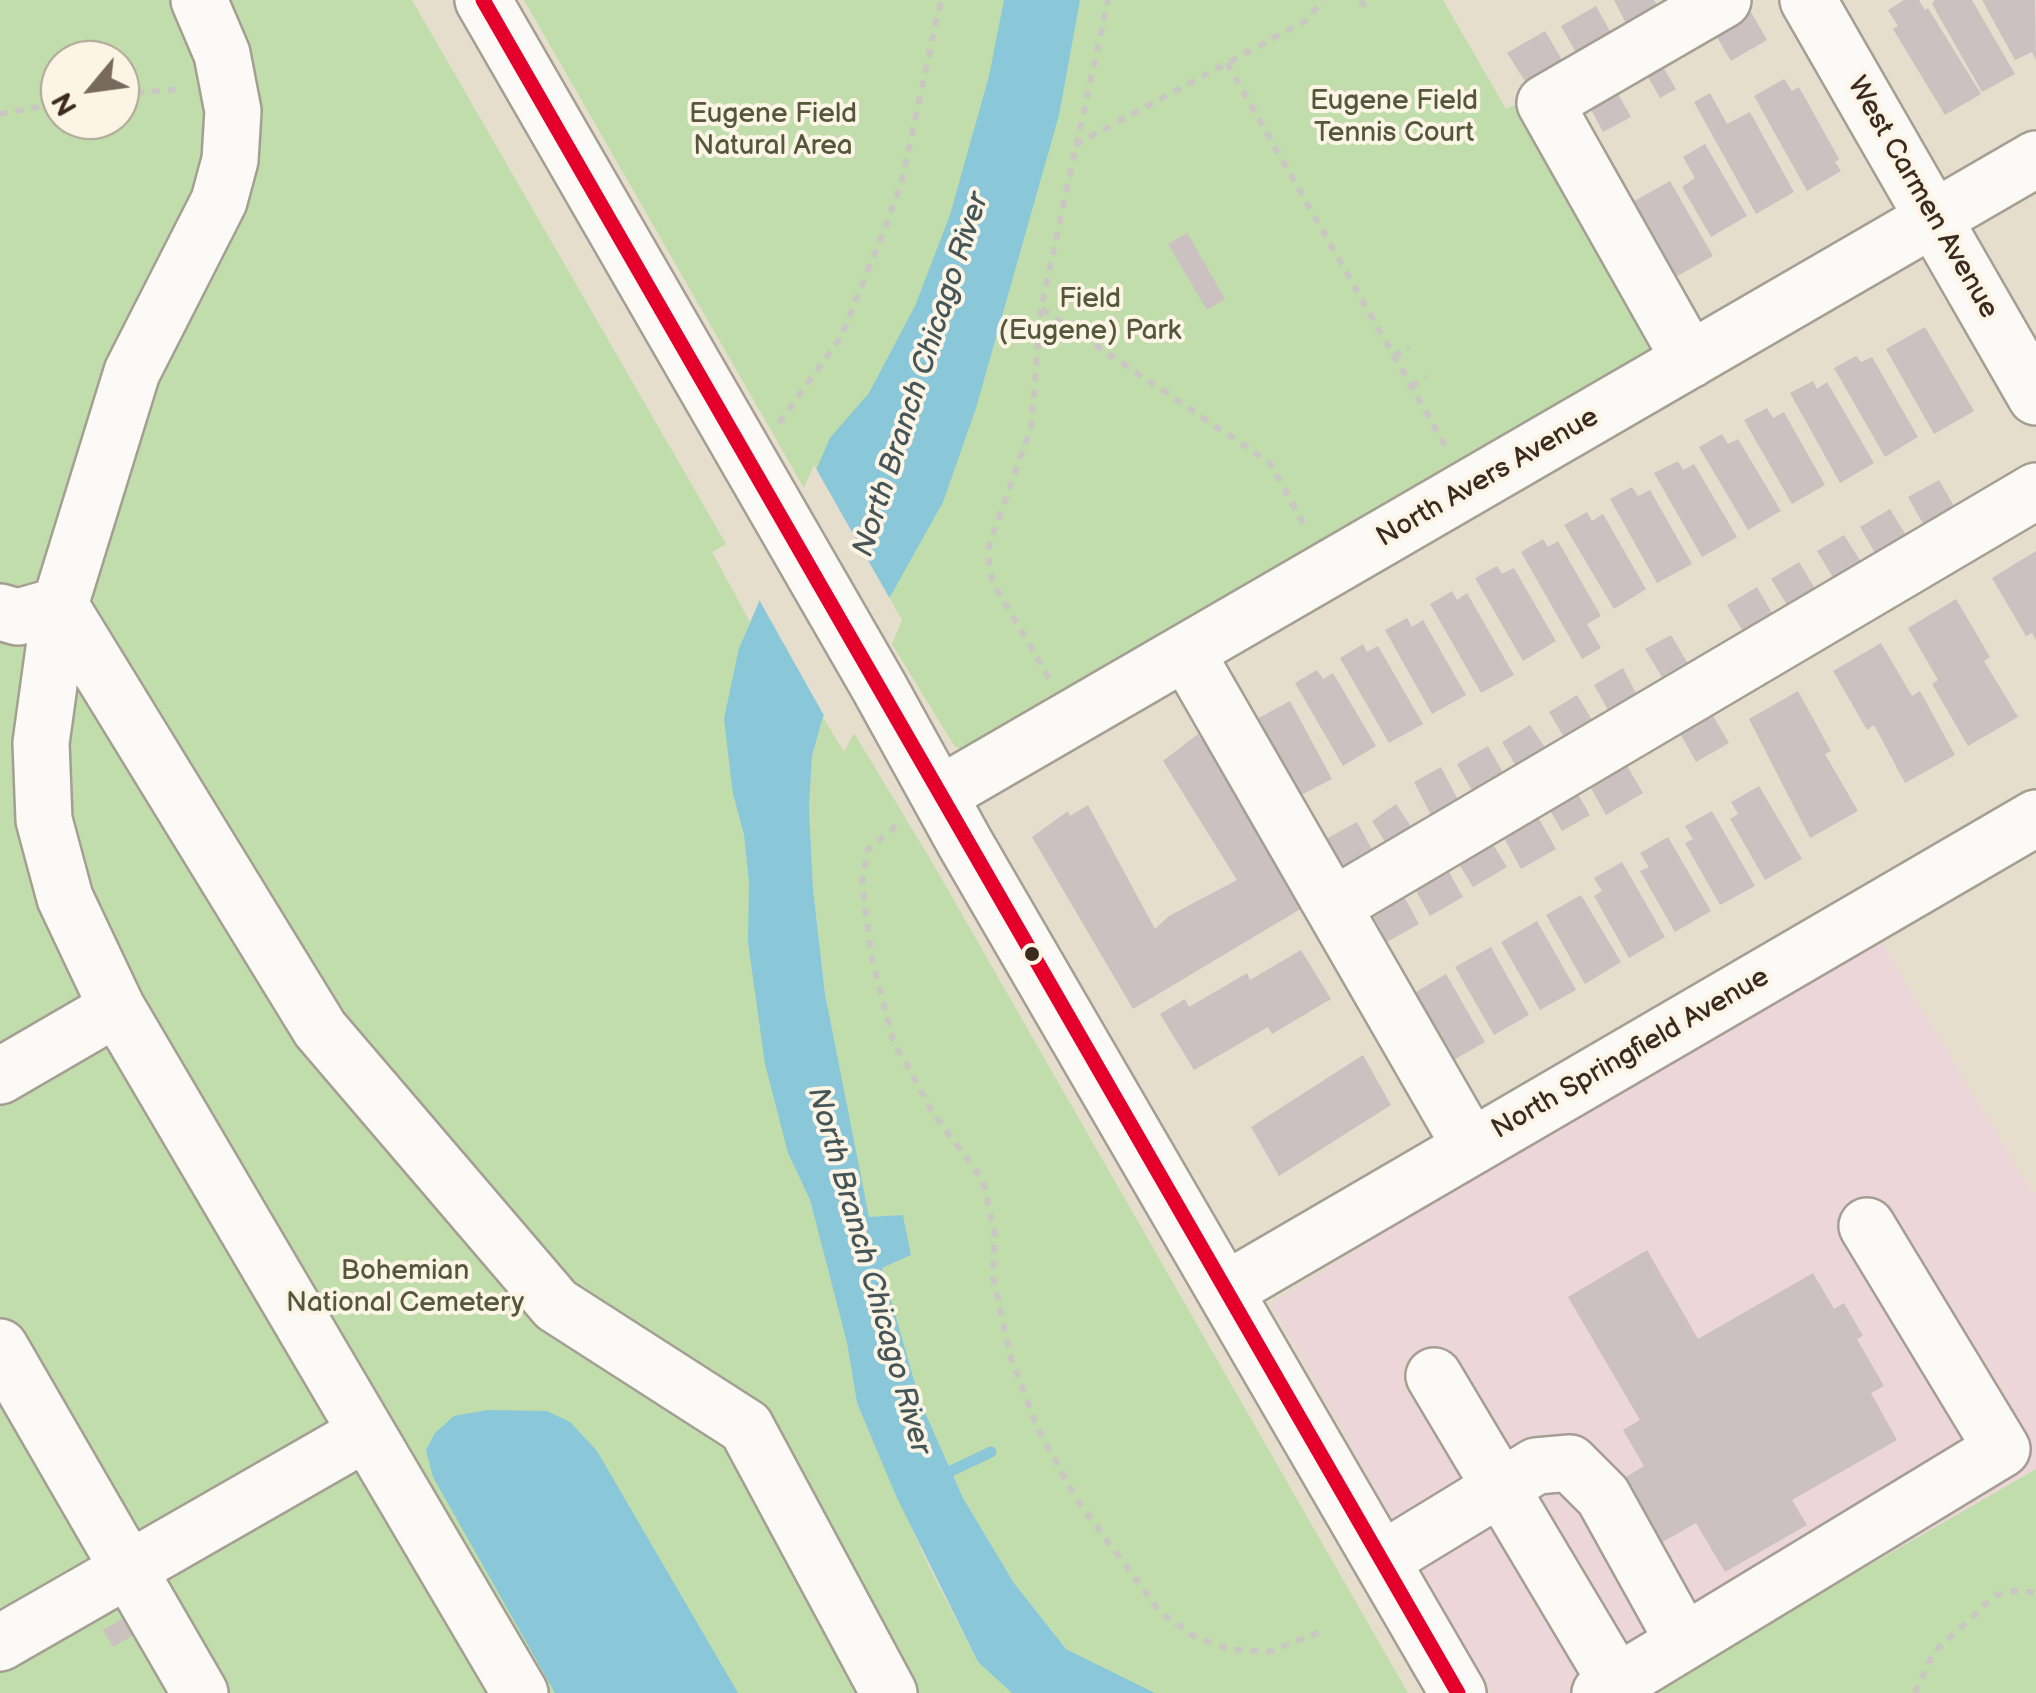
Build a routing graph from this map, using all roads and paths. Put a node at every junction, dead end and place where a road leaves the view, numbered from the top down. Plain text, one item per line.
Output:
1 (199, 0) edge
2 (483, 0) edge
3 (941, 0) edge
4 (1108, 0) edge
5 (1323, 0) edge
6 (1723, 0) edge
7 (1808, 0) edge
8 (1228, 64) junction
9 (228, 86) junction
10 (140, 93) edge
11 (40, 107) edge
12 (0, 114) edge
13 (1075, 146) junction
14 (2036, 159) edge
15 (1933, 219) junction
16 (1042, 308) junction
17 (1408, 347) dead end
18 (1394, 356) junction
19 (1690, 360) junction
20 (1426, 377) dead end
21 (1411, 386) junction
22 (2036, 397) edge
23 (780, 423) dead end
24 (1447, 448) dead end
25 (2036, 491) edge
26 (1308, 530) dead end
27 (20, 615) edge
28 (1186, 652) junction
29 (1050, 681) dead end
30 (917, 811) junction
31 (2036, 818) edge
32 (1333, 906) junction
33 (117, 1008) junction
34 (0, 1076) edge
35 (1471, 1147) junction
36 (1867, 1226) dead end
37 (1226, 1290) junction
38 (0, 1347) edge
39 (1434, 1376) dead end
40 (366, 1433) junction
41 (1500, 1488) junction
42 (1382, 1560) junction
43 (128, 1568) junction
44 (2036, 1593) edge
45 (1323, 1630) dead end
46 (1684, 1642) junction
47 (0, 1643) edge
48 (1609, 1688) edge
49 (200, 1693) edge
50 (520, 1693) edge
51 (889, 1693) edge
52 (1458, 1693) edge
53 (1914, 1693) edge

1 - 9 street
2 - 30 street
3 - 23 path
4 - 13 path
5 - 8 path
6 - 19 street
7 - 15 street, West Carmen Avenue
8 - 13 path
8 - 18 path
9 - 10 path
9 - 27 street
11 - 12 path
13 - 16 path
14 - 15 street, North Avers Avenue
15 - 19 street, North Avers Avenue
15 - 22 street, West Carmen Avenue
16 - 26 path
16 - 29 path
17 - 18 path
18 - 21 path
19 - 28 street, North Avers Avenue
20 - 21 path
21 - 24 path
25 - 32 street
27 - 33 street
27 - 51 street
28 - 30 street, North Avers Avenue
28 - 32 street
30 - 37 street
30 - 45 path
31 - 35 street, North Springfield Avenue
32 - 35 street
33 - 34 street
33 - 40 street
35 - 37 street, North Springfield Avenue
36 - 46 street
37 - 42 street
38 - 43 street
39 - 41 street
40 - 43 street
40 - 50 street
41 - 42 street
41 - 46 street
41 - 48 street
42 - 52 street
43 - 47 street
43 - 49 street
44 - 53 path
46 - 48 street

